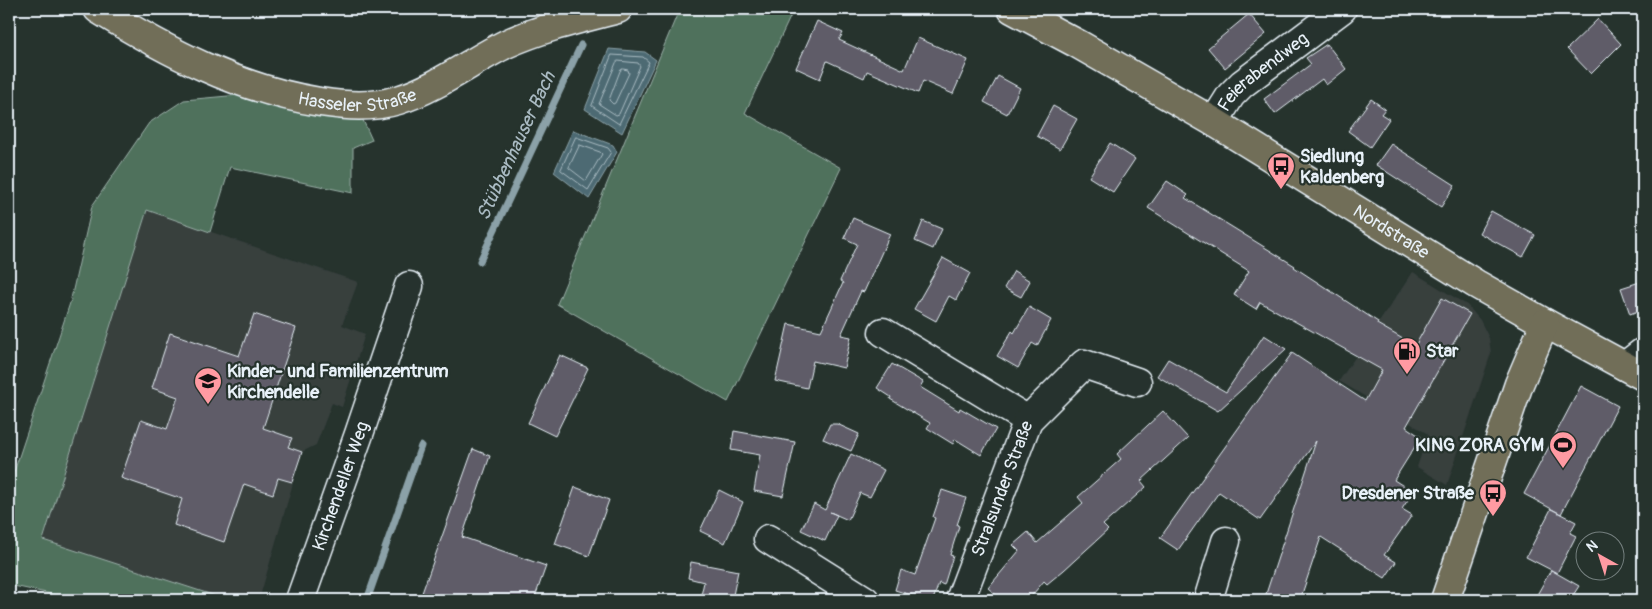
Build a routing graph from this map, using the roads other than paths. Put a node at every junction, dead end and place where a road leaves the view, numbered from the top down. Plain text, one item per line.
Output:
1 (98, 9) edge
2 (618, 9) edge
3 (1012, 9) edge
4 (1342, 9) edge
5 (1214, 122) junction
6 (409, 286) dead end
7 (1545, 324) junction
8 (883, 332) dead end
9 (1637, 365) edge
10 (1137, 382) dead end
11 (1028, 420) junction
12 (768, 539) dead end
13 (1226, 541) dead end
14 (300, 600) edge
15 (865, 600) edge
16 (960, 600) edge
17 (1208, 600) edge
18 (1445, 600) edge

1 - 2 main road, Hasseler Straße
3 - 5 main road, Nordstraße
4 - 5 street, Feierabendweg
5 - 7 main road, Nordstraße
6 - 14 street, Kirchendeller Weg
7 - 9 main road, Nordstraße
7 - 18 main road
8 - 11 street
10 - 11 street, Stralsunder Straße
11 - 16 street, Stralsunder Straße
12 - 15 street
13 - 17 street

